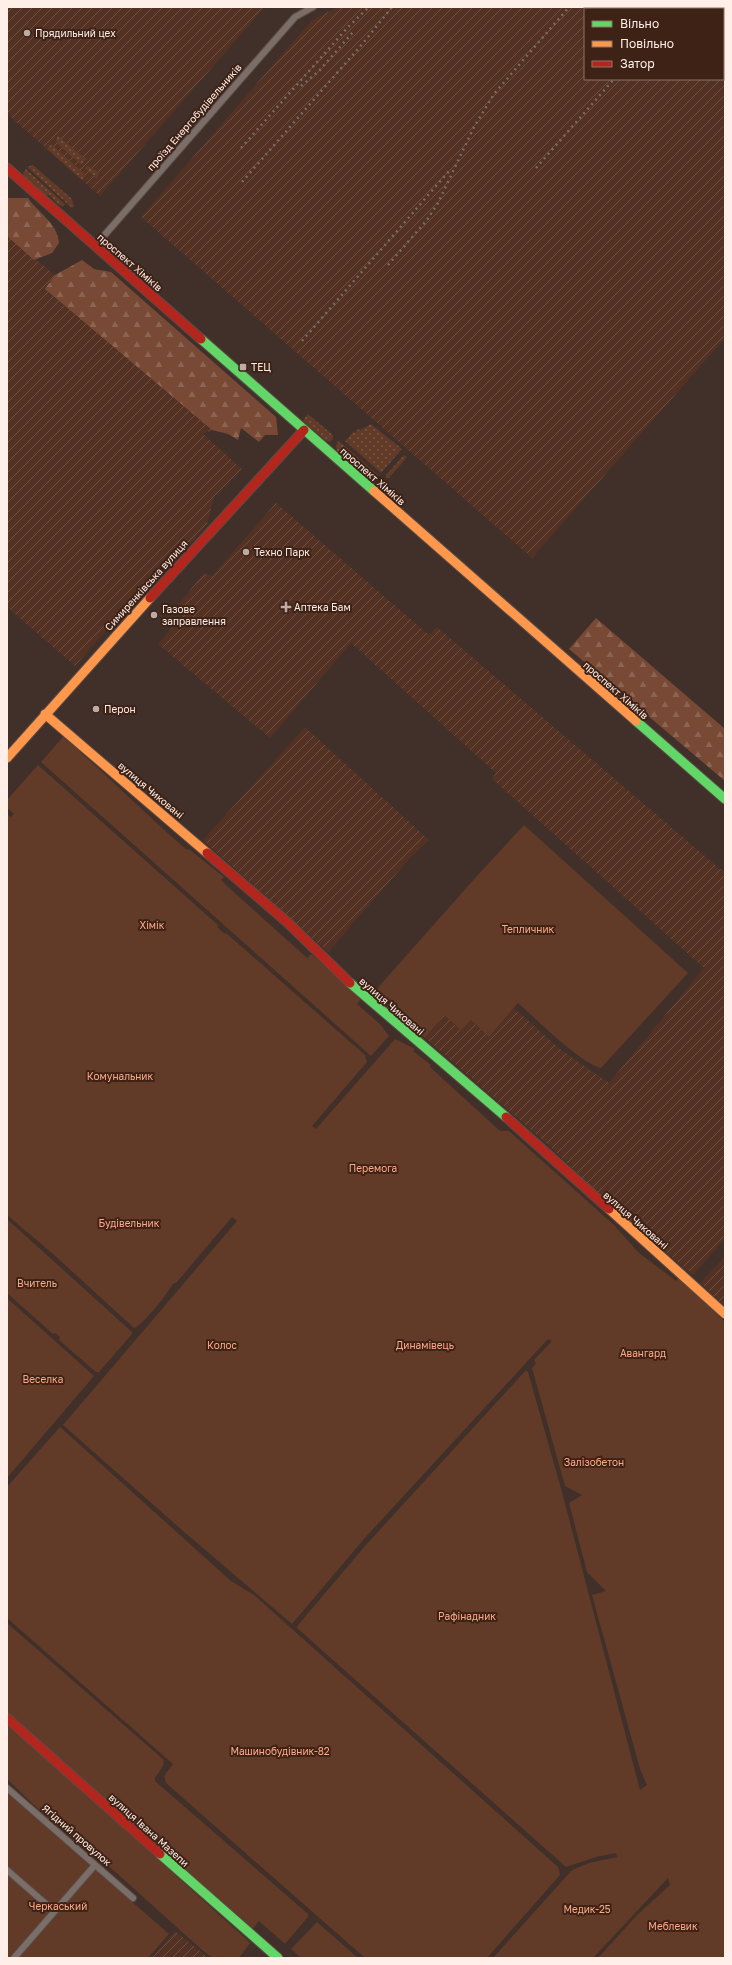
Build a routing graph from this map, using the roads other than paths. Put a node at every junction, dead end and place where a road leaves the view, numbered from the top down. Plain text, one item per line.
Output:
1 (313, 7) edge
2 (7, 168) edge
3 (95, 246) junction
4 (304, 430) junction
5 (45, 714) junction
6 (7, 758) edge
7 (725, 799) edge
8 (725, 1314) edge
9 (7, 1718) edge
10 (7, 1788) edge
11 (95, 1865) junction
12 (7, 1870) edge
13 (133, 1898) dead end
14 (54, 1911) junction
15 (14, 1958) edge
16 (278, 1958) edge

1 - 3 street, проїзд Енергобудівельників
2 - 3 main road, проспект Хіміків
3 - 4 main road, проспект Хіміків
4 - 5 main road, Симиренківська вулиця
4 - 7 main road, проспект Хіміків
5 - 6 main road, Симиренківська вулиця
5 - 8 main road, вулиця Чиковані
9 - 16 main road, вулиця Івана Мазепи
10 - 11 street, Ягідний провулок
11 - 13 street, Ягідний провулок
11 - 14 street
12 - 14 street
14 - 15 street

